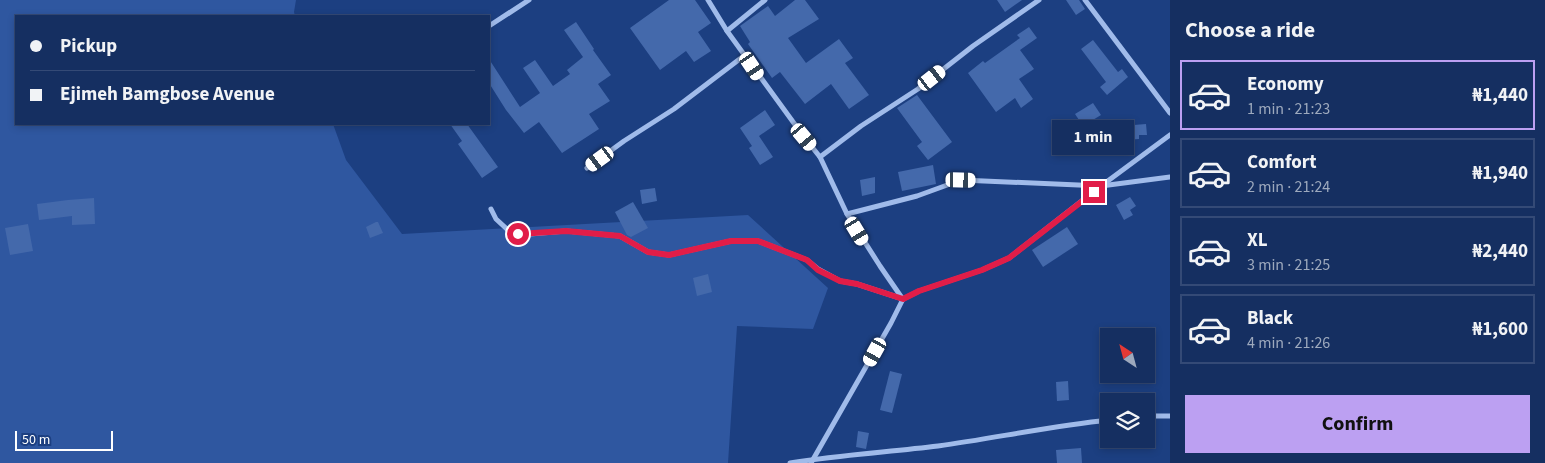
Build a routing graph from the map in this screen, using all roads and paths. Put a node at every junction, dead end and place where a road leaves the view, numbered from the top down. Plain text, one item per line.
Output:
1 (529, 0) edge
2 (708, 0) edge
3 (765, 0) edge
4 (1040, 0) edge
5 (1085, 0) edge
6 (490, 25) edge
7 (727, 31) junction
8 (745, 55) junction
9 (1170, 113) edge
10 (1170, 136) edge
11 (820, 157) junction
12 (588, 168) dead end
13 (1170, 177) edge
14 (1100, 186) junction
15 (491, 209) dead end
16 (847, 214) junction
17 (903, 299) junction
18 (1155, 416) edge
19 (1170, 416) edge
20 (1100, 421) edge
21 (812, 461) edge
22 (790, 463) edge

1 - 6 street
2 - 7 street
3 - 7 street
4 - 11 street
5 - 9 street
7 - 8 street
8 - 11 street
8 - 12 street
10 - 14 street
11 - 16 street
13 - 14 street
14 - 16 street
14 - 17 street
15 - 17 street
16 - 17 street
17 - 21 street
18 - 19 street
20 - 21 street
21 - 22 street

